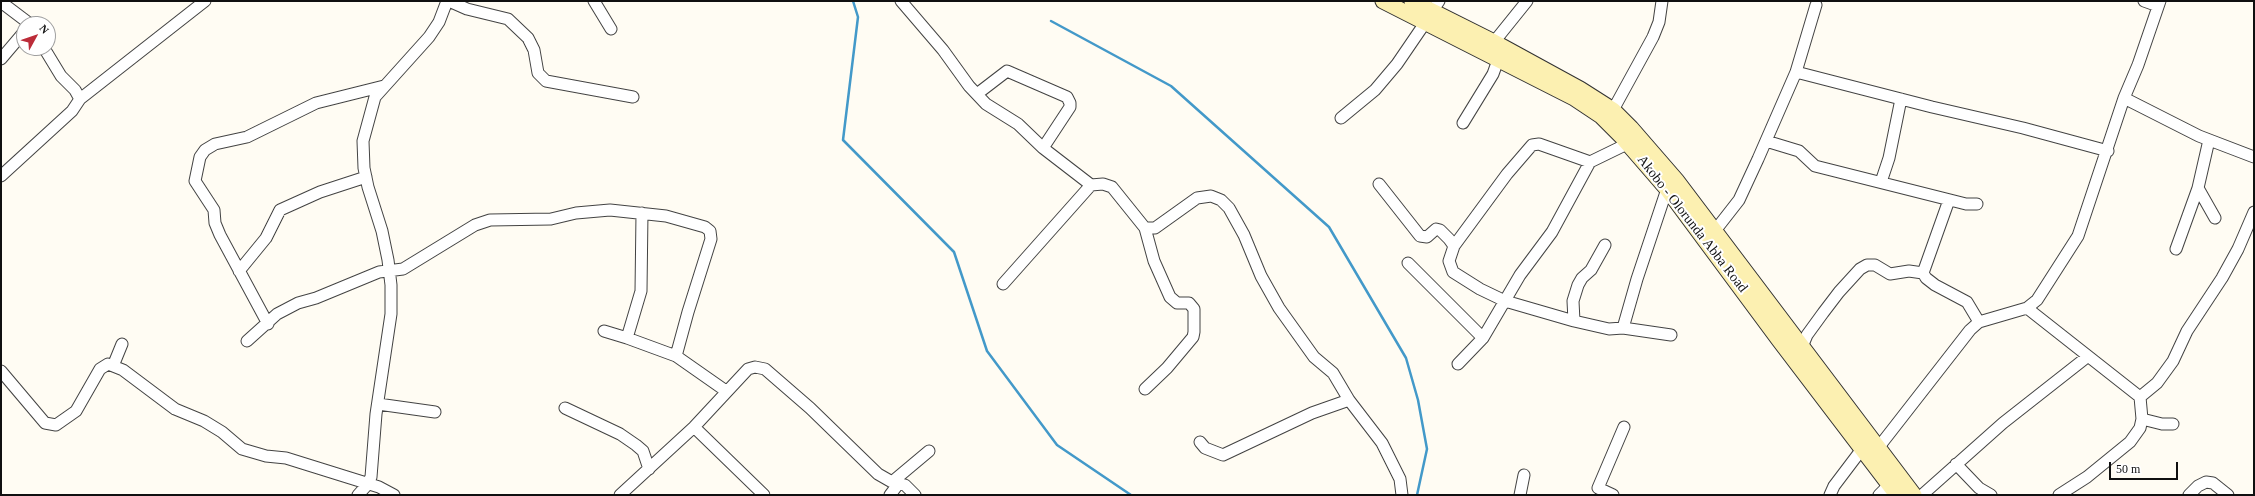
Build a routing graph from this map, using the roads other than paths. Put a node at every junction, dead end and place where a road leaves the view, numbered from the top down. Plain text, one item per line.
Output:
1 (205, 1) edge
2 (448, 1) edge
3 (594, 1) edge
4 (901, 1) edge
5 (1383, 1) edge
6 (1412, 1) edge
7 (1527, 1) edge
8 (1662, 1) edge
9 (2144, 1) edge
10 (1, 2) edge
11 (2159, 3) edge
12 (1816, 5) dead end
13 (1432, 12) edge
14 (19, 16) edge
15 (611, 29) dead end
16 (16, 41) edge
17 (1494, 42) junction
18 (49, 56) edge
19 (1, 59) edge
20 (1498, 60) junction
21 (1522, 65) junction
22 (1796, 72) junction
23 (384, 86) junction
24 (977, 94) junction
25 (633, 97) dead end
26 (2124, 98) junction
27 (80, 99) junction
28 (1901, 99) junction
29 (1613, 110) junction
30 (1341, 118) dead end
31 (1463, 123) dead end
32 (2209, 140) junction
33 (1766, 141) junction
34 (1628, 144) junction
35 (1044, 148) junction
36 (2108, 151) junction
37 (2254, 157) edge
38 (1590, 162) junction
39 (1, 176) edge
40 (366, 177) junction
41 (1881, 182) junction
42 (1379, 184) dead end
43 (1091, 185) junction
44 (2198, 188) junction
45 (1668, 189) junction
46 (1950, 200) junction
47 (1977, 204) dead end
48 (2254, 212) edge
49 (642, 213) junction
50 (2215, 218) dead end
51 (1145, 228) junction
52 (1714, 232) junction
53 (1605, 245) dead end
54 (1454, 246) junction
55 (2176, 249) dead end
56 (1408, 263) dead end
57 (389, 269) junction
58 (239, 271) junction
59 (1923, 273) junction
60 (1003, 284) dead end
61 (1505, 301) junction
62 (2027, 308) junction
63 (1574, 321) junction
64 (1979, 322) junction
65 (268, 324) junction
66 (1623, 328) junction
67 (604, 331) dead end
68 (1671, 335) dead end
69 (627, 338) junction
70 (1483, 338) junction
71 (247, 341) dead end
72 (122, 344) dead end
73 (1802, 347) junction
74 (676, 356) junction
75 (2087, 357) junction
76 (1458, 364) dead end
77 (113, 366) junction
78 (1, 371) edge
79 (1145, 389) dead end
80 (726, 391) junction
81 (2140, 397) junction
82 (1349, 400) junction
83 (378, 404) junction
84 (565, 408) dead end
85 (435, 412) dead end
86 (2142, 419) junction
87 (2173, 424) dead end
88 (694, 427) junction
89 (1624, 427) dead end
90 (1200, 442) dead end
91 (1878, 448) junction
92 (1862, 449) junction
93 (929, 451) dead end
94 (1956, 464) junction
95 (649, 470) junction
96 (1524, 475) dead end
97 (896, 482) junction
98 (367, 485) junction
99 (1888, 492) edge
100 (358, 495) edge
101 (394, 495) edge
102 (620, 495) edge
103 (764, 495) edge
104 (890, 495) edge
105 (915, 495) edge
106 (1402, 495) edge
107 (1520, 495) edge
108 (1613, 495) edge
109 (1830, 495) edge
110 (1914, 495) edge
111 (1922, 495) edge
112 (1991, 495) edge
113 (2059, 495) edge
114 (2189, 495) edge
115 (2228, 495) edge

1 - 27 street
2 - 23 street
2 - 25 street
3 - 15 street
4 - 24 street
5 - 13 main road, Akobo - Olorunda Abba Road
6 - 13 main road, Akobo - Olorunda Abba Road
7 - 17 street
8 - 29 street
9 - 11 street
10 - 14 street
11 - 26 street
12 - 22 street
13 - 17 main road, Akobo - Olorunda Abba Road
13 - 20 main road, Akobo - Olorunda Abba Road
13 - 30 street
16 - 19 street
17 - 21 main road, Akobo - Olorunda Abba Road
18 - 27 street
20 - 21 main road, Akobo - Olorunda Abba Road
20 - 31 street
21 - 29 main road, Akobo - Olorunda Abba Road
21 - 34 main road, Akobo - Olorunda Abba Road
22 - 28 street
22 - 33 street
23 - 40 street
23 - 58 street
24 - 35 street
24 - 35 street
26 - 32 street
26 - 36 street
27 - 39 street
28 - 36 street
28 - 41 street
29 - 52 main road, Akobo - Olorunda Abba Road
32 - 37 street
32 - 44 street
33 - 41 street
33 - 52 street
34 - 38 street
34 - 45 main road, Akobo - Olorunda Abba Road
35 - 43 street
36 - 62 street
38 - 54 street
38 - 61 street
40 - 57 street
40 - 58 street
41 - 46 street
42 - 54 street
43 - 51 street
43 - 60 street
44 - 50 street
44 - 55 street
45 - 66 street
45 - 92 main road, Akobo - Olorunda Abba Road
46 - 47 street
46 - 59 street
48 - 81 street
49 - 57 street
49 - 69 street
49 - 74 street
51 - 79 street
51 - 82 street
52 - 73 main road, Akobo - Olorunda Abba Road
53 - 63 street
54 - 61 street
56 - 70 street
57 - 65 street
57 - 83 street
58 - 65 street
59 - 64 street
59 - 73 street
61 - 63 street
61 - 70 street
62 - 64 street
62 - 75 street
63 - 66 street
64 - 91 street
65 - 71 street
66 - 68 street
67 - 69 street
69 - 74 street
70 - 76 street
72 - 77 street
73 - 91 main road, Akobo - Olorunda Abba Road
74 - 80 street
75 - 81 street
75 - 94 street
77 - 78 street
77 - 98 street
80 - 88 street
80 - 97 street
81 - 86 street
82 - 90 street
82 - 106 street
83 - 85 street
83 - 98 street
84 - 95 street
86 - 87 street
86 - 113 street
88 - 95 street
88 - 103 street
89 - 108 street
91 - 110 main road, Akobo - Olorunda Abba Road
92 - 99 main road, Akobo - Olorunda Abba Road
92 - 109 street
93 - 97 street
94 - 111 street
94 - 112 street
95 - 102 street
96 - 107 street
97 - 104 street
97 - 105 street
98 - 100 street
98 - 101 street
114 - 115 street

